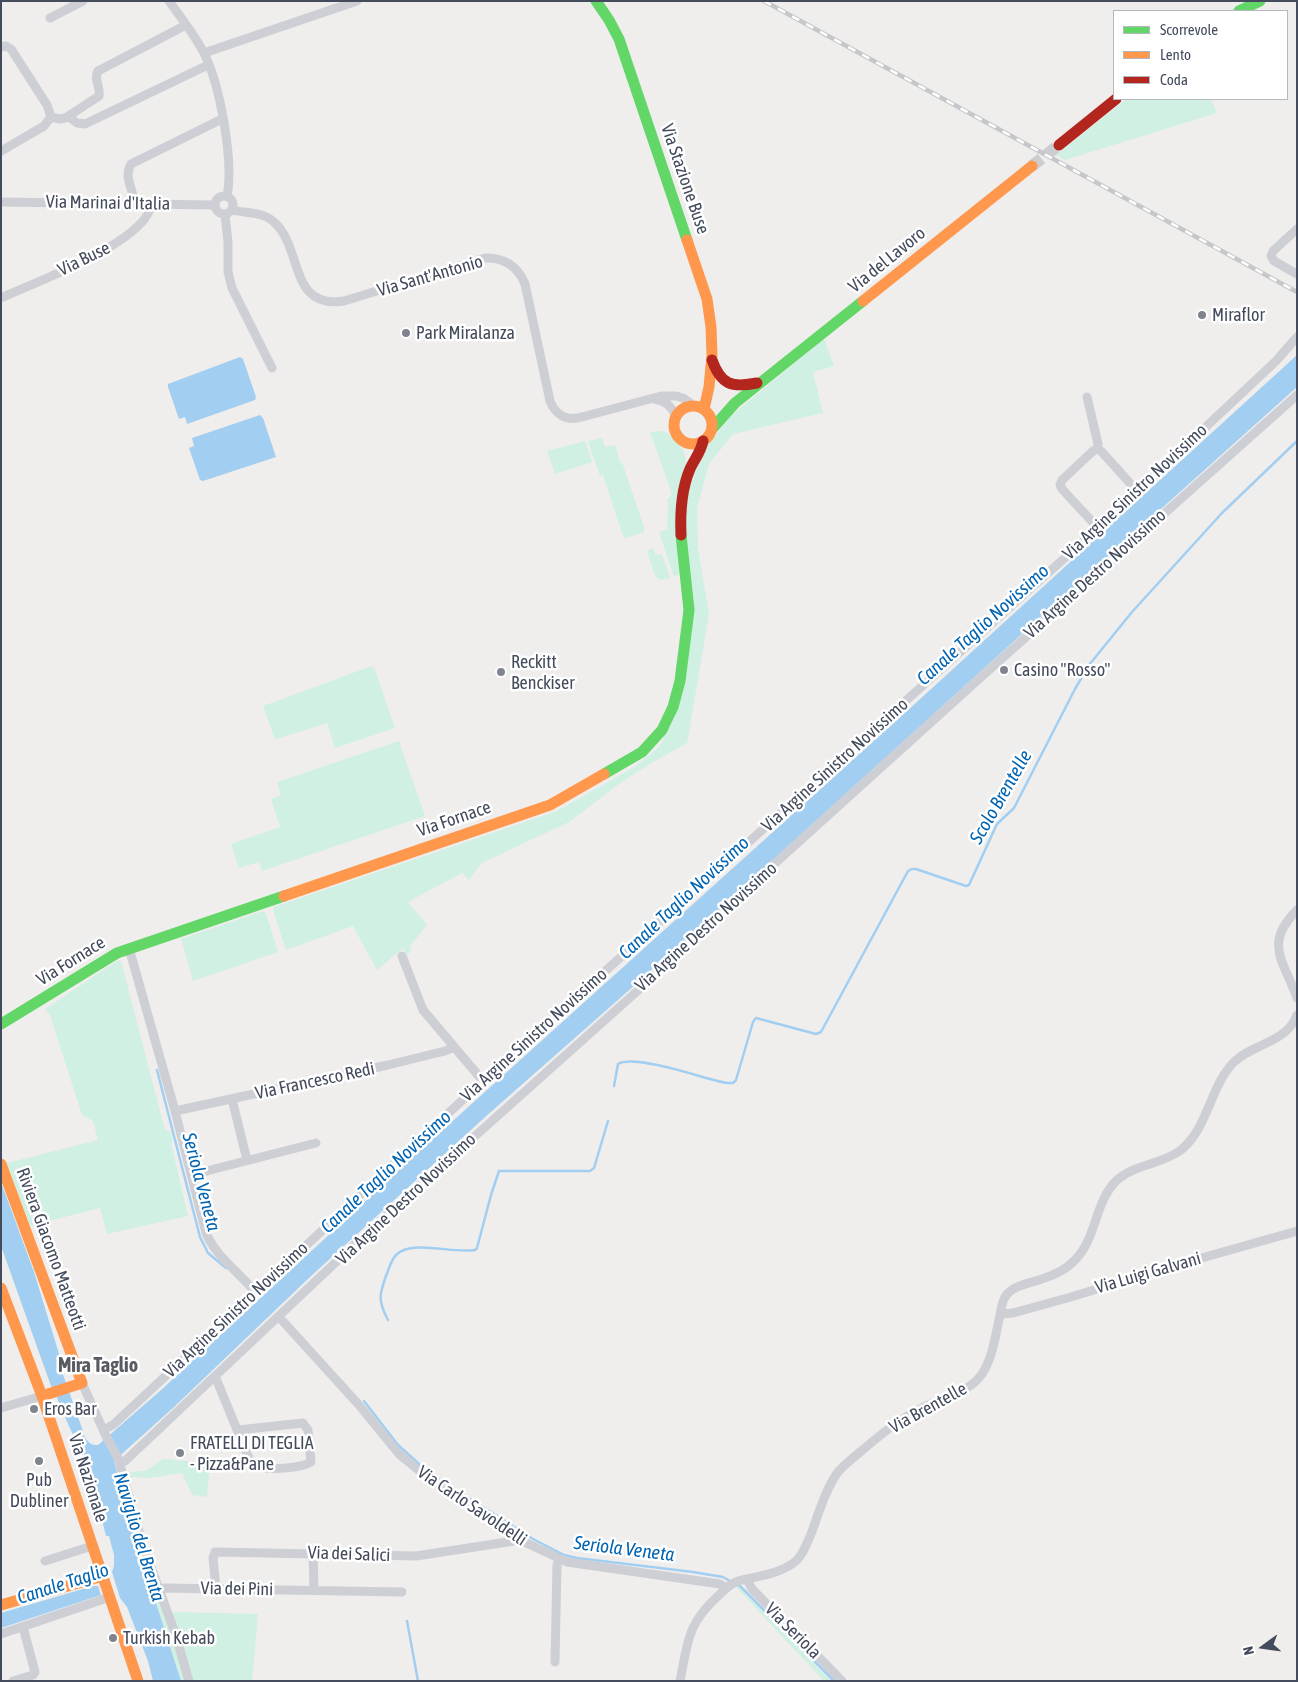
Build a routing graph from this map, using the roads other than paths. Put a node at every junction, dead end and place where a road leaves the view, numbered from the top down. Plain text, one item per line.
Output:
1 (83, 1) edge
2 (169, 1) edge
3 (357, 1) edge
4 (596, 1) edge
5 (1260, 1) edge
6 (1242, 10) edge
7 (50, 18) dead end
8 (186, 25) junction
9 (1, 47) edge
10 (204, 54) junction
11 (208, 65) junction
12 (1115, 100) edge
13 (67, 117) junction
14 (51, 118) junction
15 (222, 119) junction
16 (1059, 145) tunnel mouth
17 (1, 151) edge
18 (1032, 166) tunnel mouth
19 (227, 196) junction
20 (1, 202) edge
21 (134, 203) junction
22 (151, 204) junction
23 (214, 204) junction
24 (228, 212) junction
25 (1297, 229) edge
26 (1297, 274) edge
27 (1, 298) edge
28 (1297, 337) edge
29 (712, 360) junction
30 (272, 368) dead end
31 (764, 381) junction
32 (1297, 395) edge
33 (1087, 397) dead end
34 (652, 399) junction
35 (734, 403) junction
36 (698, 407) junction
37 (676, 416) junction
38 (712, 429) junction
39 (681, 439) junction
40 (703, 441) junction
41 (1097, 449) junction
42 (690, 470) junction
43 (1137, 491) junction
44 (1098, 528) junction
45 (1297, 910) edge
46 (129, 948) junction
47 (402, 956) dead end
48 (1297, 998) edge
49 (1297, 1015) edge
50 (1, 1024) edge
51 (454, 1047) junction
52 (483, 1081) junction
53 (232, 1099) junction
54 (175, 1111) junction
55 (316, 1143) dead end
56 (247, 1160) junction
57 (1, 1164) edge
58 (191, 1175) junction
59 (1297, 1231) edge
60 (1, 1288) edge
61 (255, 1292) junction
62 (1000, 1314) junction
63 (279, 1316) junction
64 (216, 1376) junction
65 (77, 1384) junction
66 (42, 1396) junction
67 (1, 1408) edge
68 (238, 1430) junction
69 (105, 1434) junction
70 (119, 1461) junction
71 (518, 1538) junction
72 (92, 1546) junction
73 (313, 1553) junction
74 (559, 1559) junction
75 (45, 1561) dead end
76 (104, 1578) junction
77 (735, 1583) junction
78 (216, 1588) junction
79 (159, 1590) junction
80 (314, 1590) junction
81 (402, 1592) dead end
82 (110, 1596) junction
83 (1, 1605) edge
84 (23, 1627) junction
85 (1, 1634) edge
86 (554, 1662) dead end
87 (13, 1681) edge
88 (138, 1681) edge
89 (189, 1681) edge
90 (680, 1681) edge
91 (842, 1681) edge

1 - 7 street
2 - 8 street
3 - 10 street
4 - 29 street, Via Stazione Buse
5 - 6 street
8 - 10 street
8 - 13 street
9 - 14 street
10 - 11 street
11 - 13 street
11 - 15 street
12 - 16 street
13 - 14 street
14 - 17 street
15 - 19 street
15 - 21 street
18 - 31 street, Via del Lavoro
19 - 23 street
19 - 24 street
20 - 21 street, Via Marinai d'Italia
21 - 22 street, Via Marinai d'Italia
22 - 23 street, Via Marinai d'Italia
22 - 27 street, Via Buse
23 - 24 street
24 - 30 street
24 - 34 street, Via Sant'Antonio
25 - 26 street
28 - 43 street, Via Argine Sinistro Novissimo
29 - 31 street, Via del Lavoro
29 - 36 street, Via Stazione Buse
31 - 35 street, Via del Lavoro
32 - 63 street, Via Argine Destro Novissimo
33 - 41 street
34 - 36 street, Via Sant'Antonio
34 - 37 street
35 - 36 street, Via del Lavoro
35 - 38 street, Via del Lavoro
36 - 37 street
36 - 38 street
37 - 39 street
38 - 40 street
39 - 40 street
39 - 42 street, Via Fornace
40 - 42 street, Via Fornace
41 - 43 street
41 - 44 street
42 - 46 street, Via Fornace
43 - 44 street, Via Argine Sinistro Novissimo
44 - 52 street, Via Argine Sinistro Novissimo
45 - 48 street
46 - 50 street, Via Fornace
46 - 54 street
47 - 51 street
49 - 62 street, Via Brentelle
51 - 52 street
51 - 53 street, Via Francesco Redi
52 - 61 street, Via Argine Sinistro Novissimo
53 - 54 street, Via Francesco Redi
53 - 56 street
54 - 58 street
55 - 56 street
56 - 58 street
57 - 65 street, Riviera Giacomo Matteotti
58 - 61 street
59 - 62 street, Via Luigi Galvani
60 - 66 street, Via Nazionale
61 - 69 street, Via Argine Sinistro Novissimo
62 - 77 street, Via Brentelle
63 - 64 street, Via Argine Destro Novissimo
63 - 71 street, Via Carlo Savoldelli
64 - 68 street
64 - 70 street, Via Argine Destro Novissimo
65 - 66 street
65 - 69 street
66 - 67 street
66 - 72 street, Via Nazionale
68 - 68 street
69 - 70 street
70 - 79 street
71 - 73 street, Via dei Salici
71 - 74 street, Via Carlo Savoldelli
72 - 75 street
72 - 76 street, Via Nazionale
73 - 78 street, Via dei Salici
73 - 80 street
74 - 77 street, Via Carlo Savoldelli
74 - 86 street
76 - 82 street, Via Nazionale
76 - 83 street
77 - 90 street, Via Brentelle
77 - 91 street, Via Seriola
78 - 79 street, Via dei Pini
78 - 80 street, Via dei Pini
79 - 89 street
80 - 81 street, Via dei Pini
82 - 84 street
82 - 88 street, Via Nazionale
84 - 85 street
84 - 87 street

